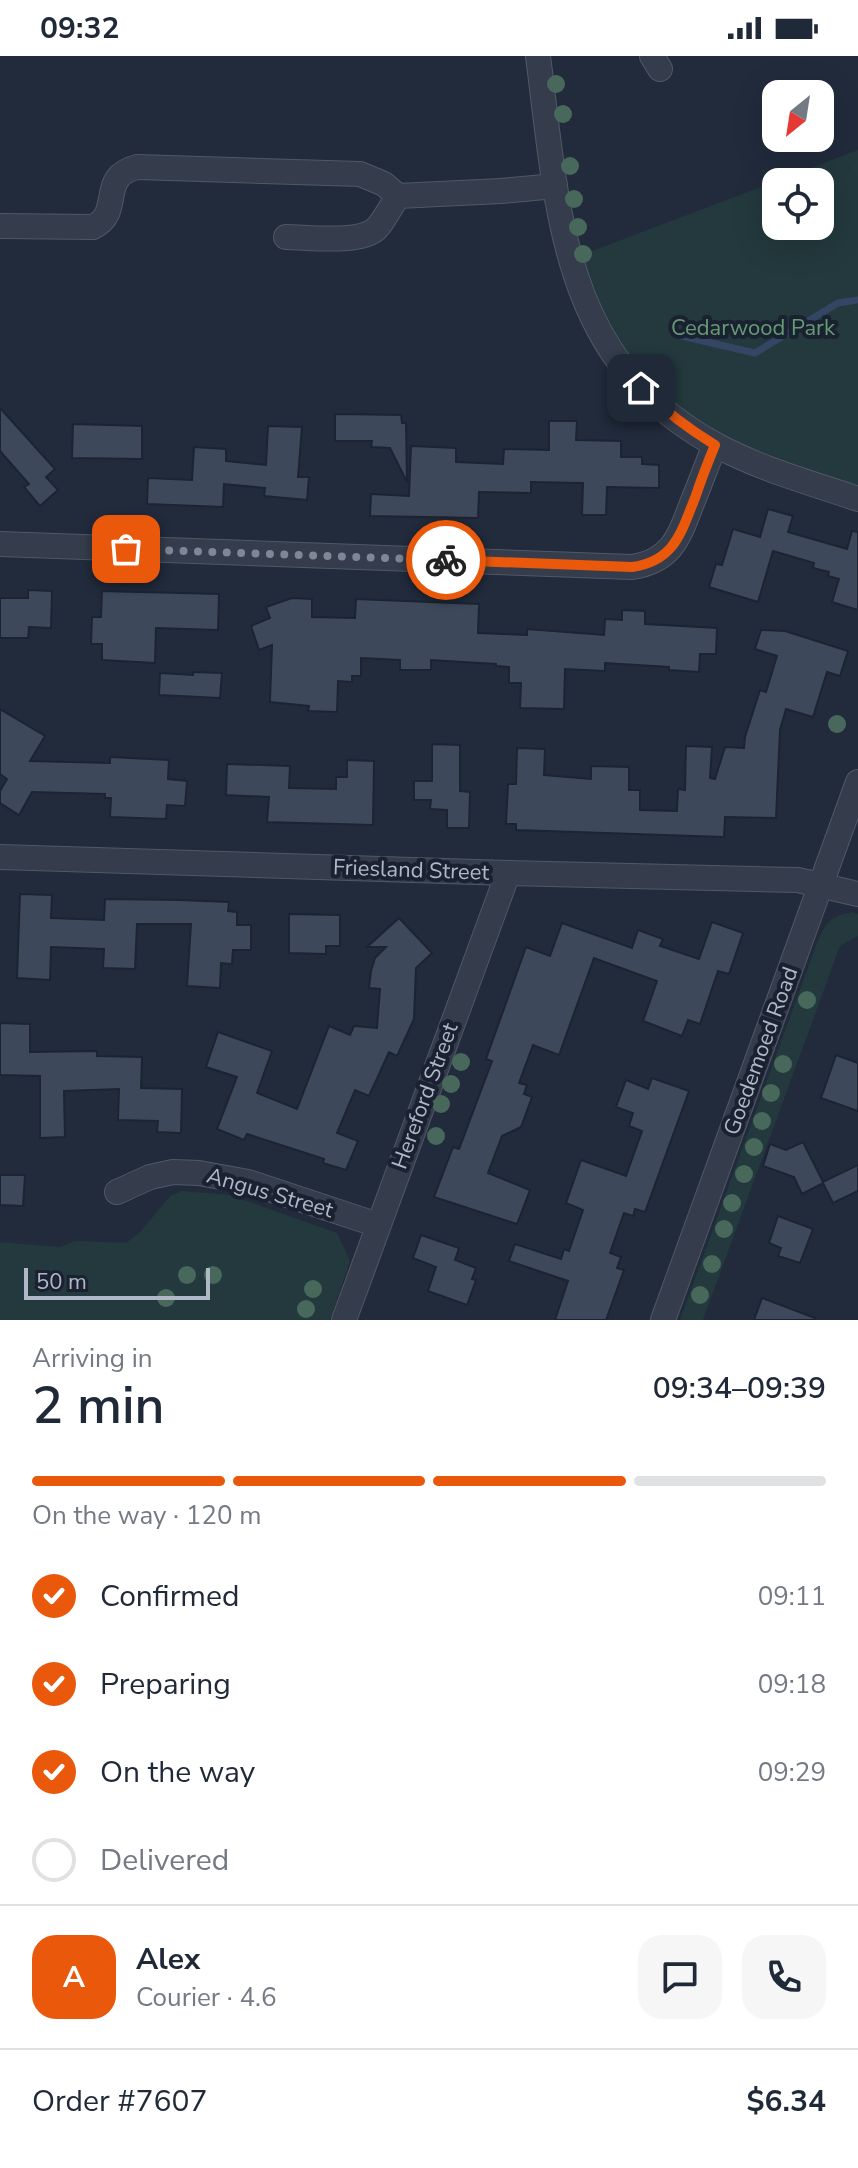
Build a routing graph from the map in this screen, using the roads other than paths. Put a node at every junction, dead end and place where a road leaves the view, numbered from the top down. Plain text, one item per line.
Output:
1 (538, 56) edge
2 (555, 186) junction
3 (398, 196) junction
4 (0, 226) edge
5 (286, 237) dead end
6 (715, 445) junction
7 (858, 499) edge
8 (0, 544) edge
9 (858, 782) edge
10 (0, 857) edge
11 (508, 873) junction
12 (822, 885) junction
13 (858, 894) edge
14 (117, 1192) dead end
15 (378, 1225) junction
16 (344, 1320) edge
17 (663, 1320) edge

1 - 2 street
2 - 3 street
2 - 6 street
3 - 4 street
3 - 5 street
6 - 7 street
6 - 8 street
9 - 12 street, Goedemoed Road
10 - 11 street, Friesland Street
11 - 12 street, Friesland Street
11 - 15 street, Hereford Street
12 - 13 street, Friesland Street
12 - 17 street, Goedemoed Road
14 - 15 street, Angus Street
15 - 16 street, Hereford Street

